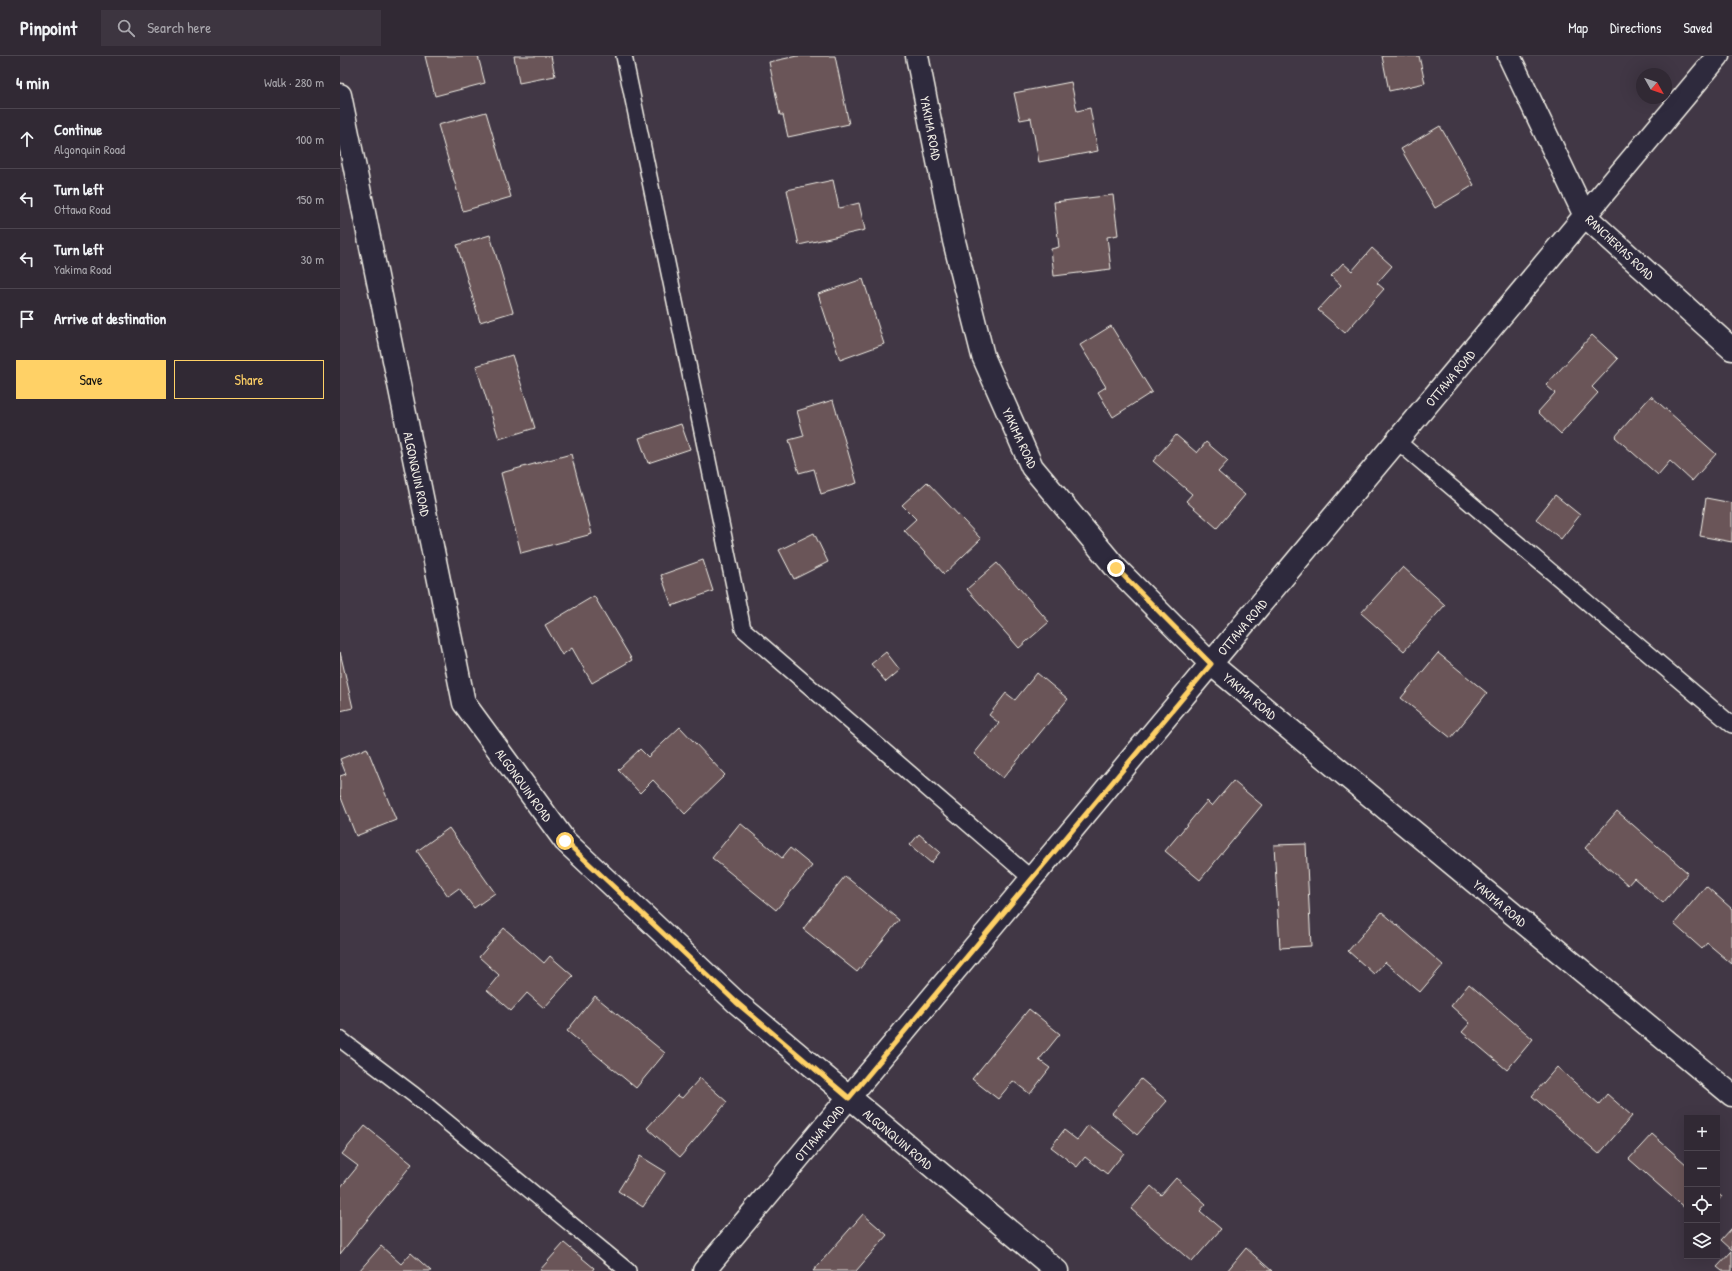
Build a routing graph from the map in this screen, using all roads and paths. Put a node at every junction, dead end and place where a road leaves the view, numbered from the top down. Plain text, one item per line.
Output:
1 (624, 56) edge
2 (917, 56) edge
3 (1510, 56) edge
4 (1718, 56) edge
5 (340, 95) edge
6 (1585, 216) junction
7 (1732, 349) edge
8 (1397, 441) junction
9 (1211, 664) junction
10 (1732, 725) edge
11 (1032, 879) junction
12 (340, 1039) edge
13 (1732, 1095) edge
14 (849, 1098) junction
15 (628, 1271) edge
16 (704, 1271) edge
17 (1057, 1271) edge

1 - 11 lane
2 - 9 street, YAKIMA ROAD
3 - 6 street, RANCHERIAS ROAD
4 - 6 street, OTTAWA ROAD
5 - 14 street, ALGONQUIN ROAD
6 - 7 street, RANCHERIAS ROAD
6 - 8 street, OTTAWA ROAD
8 - 9 street, OTTAWA ROAD
8 - 10 lane
9 - 11 street, OTTAWA ROAD
9 - 13 street, YAKIMA ROAD
11 - 14 street, OTTAWA ROAD
12 - 15 lane
14 - 16 street, OTTAWA ROAD
14 - 17 street, ALGONQUIN ROAD

